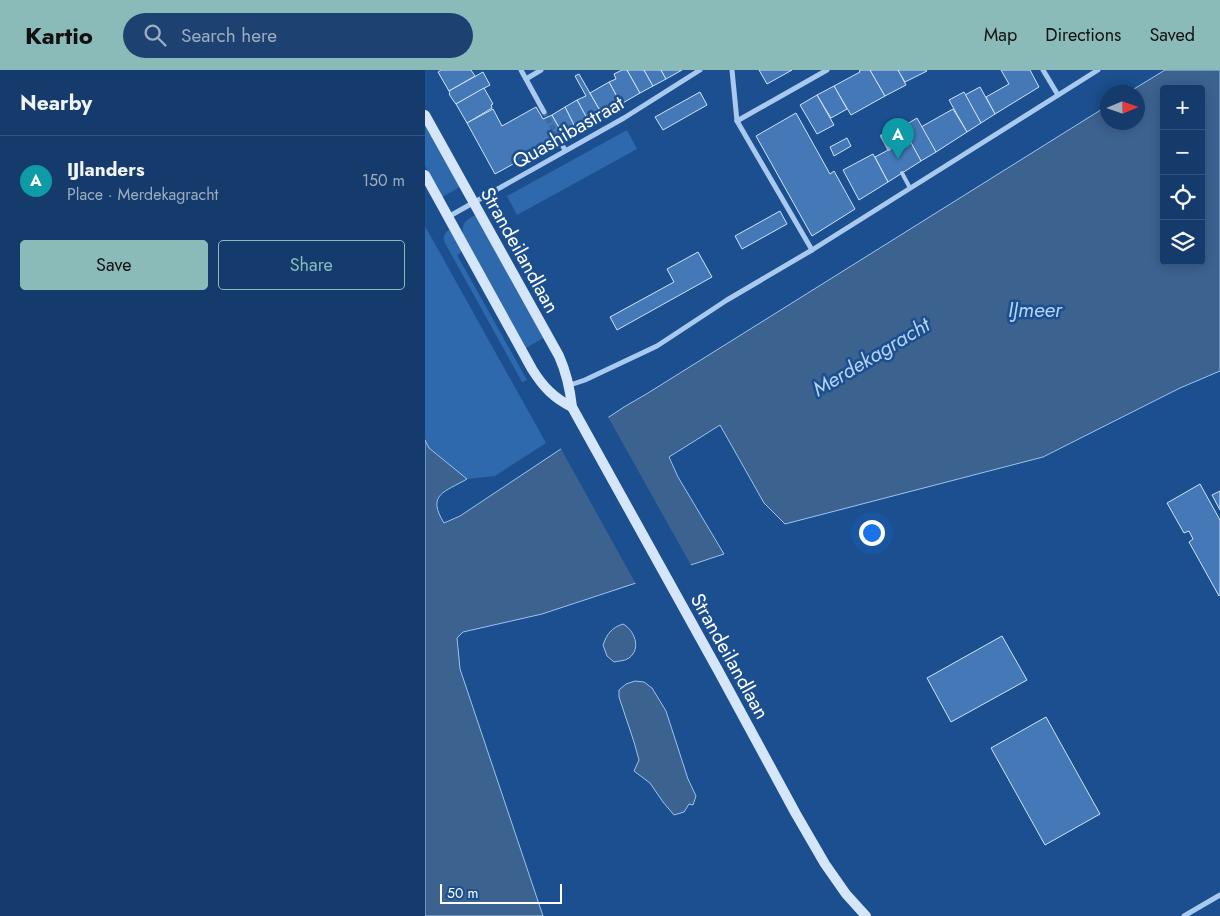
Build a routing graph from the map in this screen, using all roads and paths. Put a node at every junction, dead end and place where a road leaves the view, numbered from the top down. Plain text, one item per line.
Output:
1 (521, 70) edge
2 (541, 70) edge
3 (700, 70) edge
4 (732, 70) edge
5 (827, 70) edge
6 (1043, 70) edge
7 (1098, 70) edge
8 (526, 79) junction
9 (1058, 95) junction
10 (544, 112) tunnel mouth
11 (425, 115) edge
12 (737, 121) junction
13 (882, 136) dead end
14 (560, 141) tunnel mouth
15 (889, 149) dead end
16 (565, 150) junction
17 (902, 173) dead end
18 (425, 175) edge
19 (910, 188) junction
20 (473, 202) junction
21 (448, 217) junction
22 (812, 250) junction
23 (570, 385) junction
24 (572, 407) junction
25 (1220, 895) edge
26 (866, 916) edge
27 (1185, 916) edge

1 - 8 street
2 - 8 street
3 - 16 street, Quashibastraat
4 - 12 street
5 - 12 street
6 - 9 street
7 - 9 street
8 - 10 street
9 - 19 street
11 - 20 street, Strandeilandlaan
12 - 22 street
13 - 15 lane
14 - 16 street
16 - 20 street, Quashibastraat
17 - 19 lane
18 - 21 street, Strandeilandlaan
19 - 22 street
20 - 21 street, Quashibastraat
20 - 23 street, Strandeilandlaan
21 - 24 street, Strandeilandlaan
22 - 23 street
23 - 24 street, Strandeilandlaan
24 - 26 street, Strandeilandlaan
25 - 27 street

